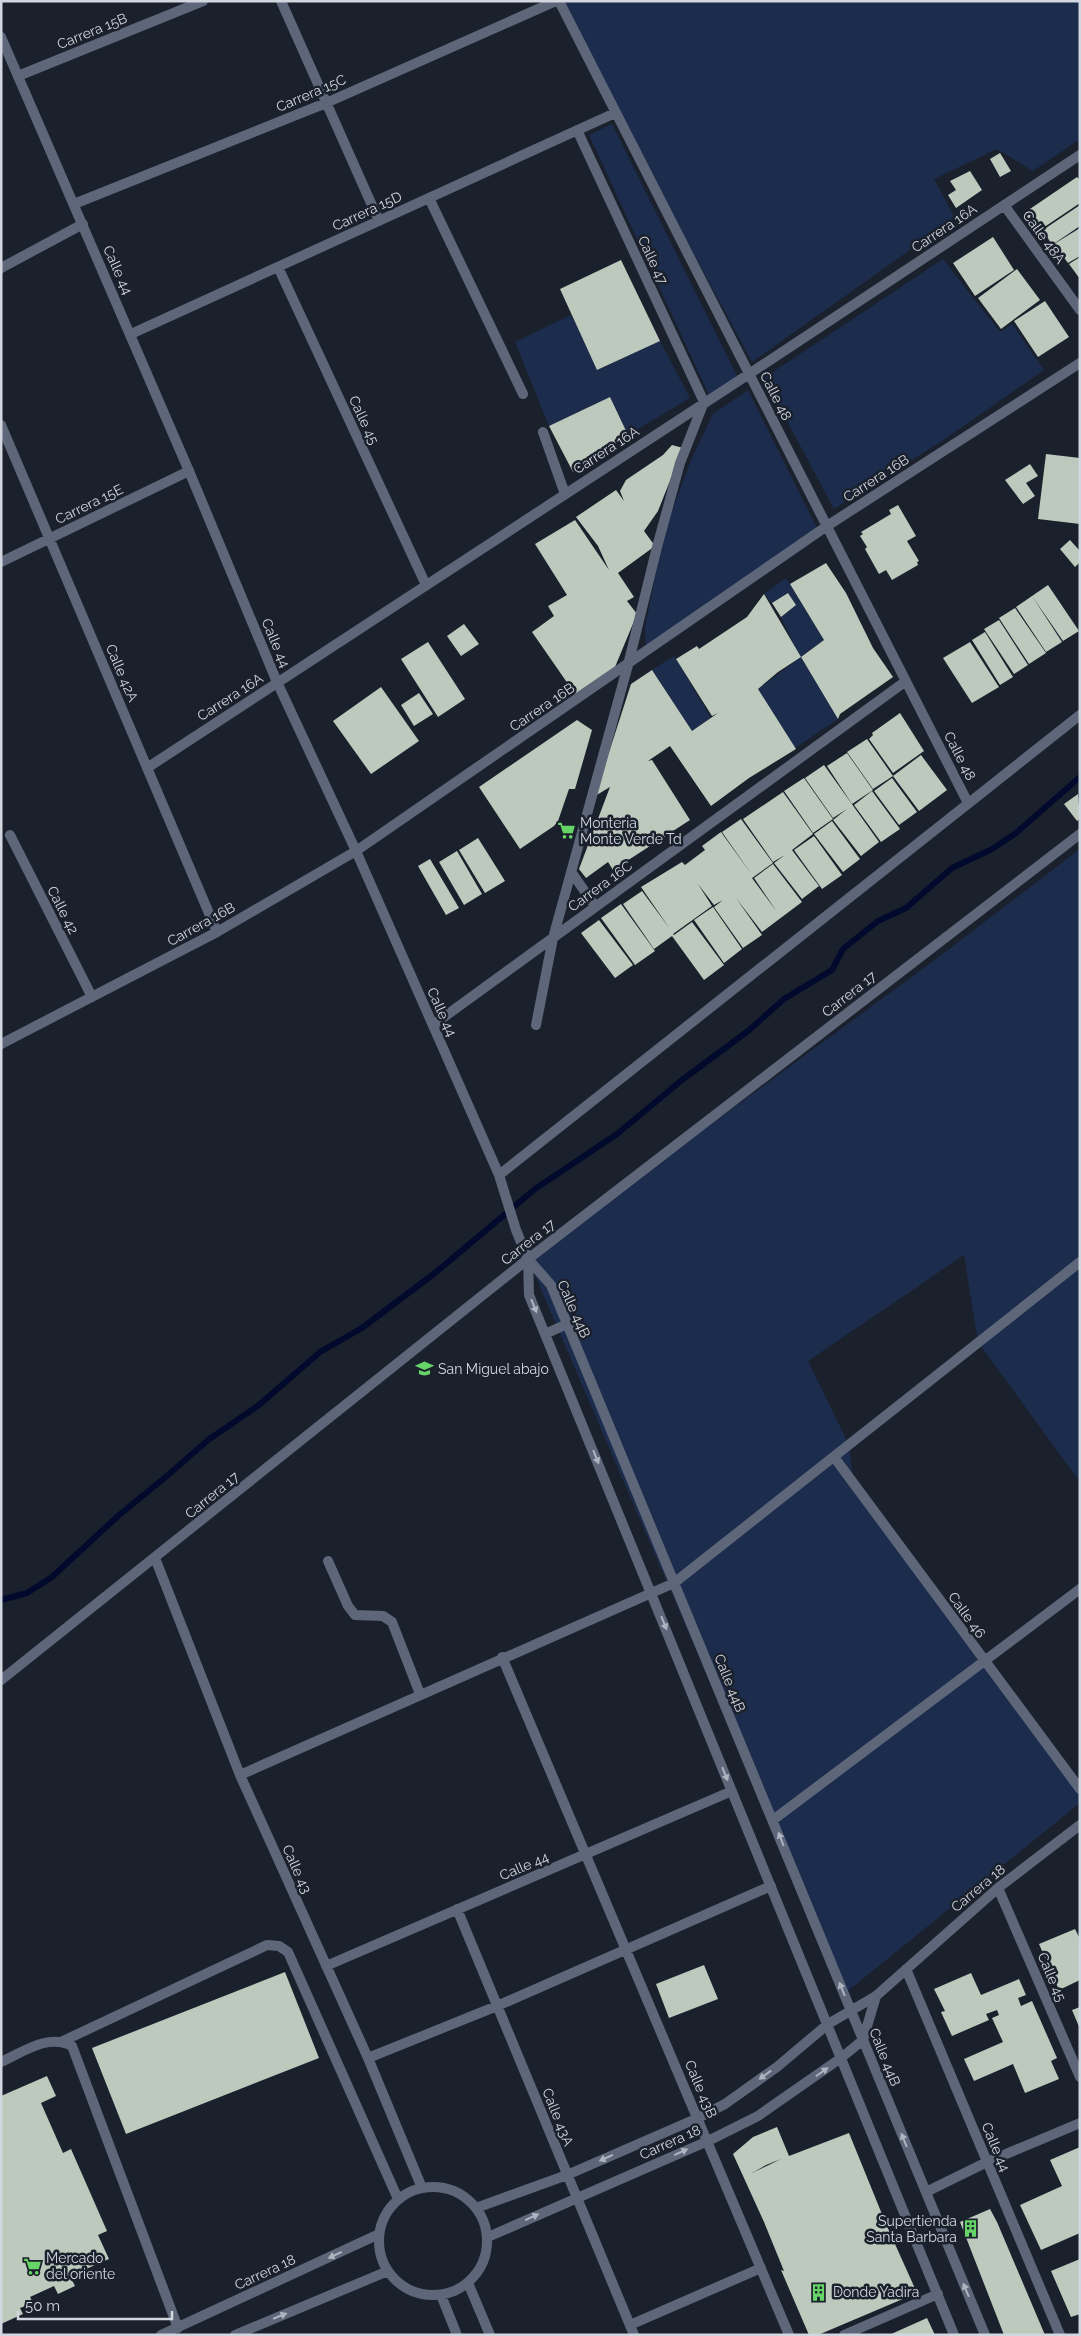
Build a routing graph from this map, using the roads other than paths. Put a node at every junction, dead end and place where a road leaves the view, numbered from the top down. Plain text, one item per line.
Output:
1 (203, 1) edge
2 (281, 1) edge
3 (557, 1) edge
4 (1, 37) edge
5 (18, 76) junction
6 (326, 103) junction
7 (615, 112) junction
8 (577, 130) junction
9 (1080, 155) edge
10 (429, 198) junction
11 (74, 204) junction
12 (1004, 205) junction
13 (379, 221) junction
14 (83, 224) junction
15 (278, 267) junction
16 (1, 268) edge
17 (1080, 310) edge
18 (131, 334) junction
19 (1080, 363) edge
20 (749, 374) junction
21 (523, 394) dead end
22 (704, 402) junction
23 (1, 425) edge
24 (543, 432) dead end
25 (190, 471) junction
26 (564, 494) junction
27 (827, 526) junction
28 (51, 538) junction
29 (1, 562) edge
30 (426, 585) junction
31 (628, 665) junction
32 (906, 681) junction
33 (277, 682) junction
34 (1080, 715) edge
35 (147, 768) junction
36 (968, 803) junction
37 (1080, 834) edge
38 (10, 835) dead end
39 (356, 851) junction
40 (572, 873) junction
41 (595, 906) junction
42 (217, 932) junction
43 (553, 938) junction
44 (92, 997) junction
45 (433, 1025) junction
46 (536, 1025) dead end
47 (1, 1044) edge
48 (501, 1180) junction
49 (528, 1259) junction
50 (1080, 1262) edge
51 (567, 1324) junction
52 (546, 1334) junction
53 (834, 1457) junction
54 (155, 1558) junction
55 (328, 1561) dead end
56 (674, 1583) junction
57 (1080, 1589) edge
58 (651, 1593) junction
59 (502, 1657) junction
60 (984, 1661) junction
61 (1, 1680) edge
62 (420, 1694) junction
63 (240, 1775) junction
64 (1080, 1789) edge
65 (732, 1791) junction
66 (773, 1820) junction
67 (1080, 1825) edge
68 (587, 1854) junction
69 (771, 1886) junction
70 (998, 1888) junction
71 (457, 1909) junction
72 (627, 1948) junction
73 (326, 1966) junction
74 (906, 1969) junction
75 (876, 1996) junction
76 (497, 2006) junction
77 (850, 2010) junction
78 (828, 2024) junction
79 (863, 2040) junction
80 (63, 2041) junction
81 (368, 2058) junction
82 (841, 2058) junction
83 (1, 2062) edge
84 (1080, 2077) edge
85 (698, 2118) junction
86 (1080, 2123) edge
87 (708, 2141) junction
88 (987, 2162) junction
89 (567, 2175) junction
90 (422, 2188) junction
91 (926, 2192) junction
92 (577, 2198) junction
93 (398, 2199) junction
94 (476, 2208) junction
95 (379, 2234) junction
96 (488, 2237) junction
97 (762, 2268) junction
98 (388, 2271) junction
99 (468, 2283) junction
100 (938, 2294) junction
101 (440, 2295) junction
102 (178, 2328) junction
103 (632, 2330) edge
104 (162, 2335) edge
105 (235, 2335) edge
106 (457, 2335) edge
107 (490, 2335) edge
108 (789, 2335) edge
109 (844, 2335) edge
110 (954, 2335) edge
111 (985, 2335) edge
112 (1060, 2335) edge

1 - 5 street, Carrera 15B
2 - 6 street
3 - 6 street, Carrera 15C
3 - 7 street, Calle 48
4 - 5 street, Calle 44
5 - 11 street, Calle 44
6 - 11 street, Carrera 15C
6 - 13 street
7 - 8 street, Carrera 15D
7 - 20 street, Calle 48
8 - 10 street, Carrera 15D
8 - 22 street, Calle 47
9 - 12 street, Carrera 16A
10 - 13 street, Carrera 15D
10 - 21 street
11 - 14 street, Calle 44
12 - 17 street, Calle 48A
12 - 20 street, Carrera 16A
13 - 15 street, Carrera 15D
14 - 16 street
14 - 18 street, Calle 44
15 - 18 street, Carrera 15D
15 - 30 street, Calle 45
18 - 25 street, Calle 44
19 - 27 street, Carrera 16B
20 - 22 street, Carrera 16A
20 - 27 street, Calle 48
22 - 26 street, Carrera 16A
22 - 31 street
23 - 28 street, Calle 42A
24 - 26 street
25 - 28 street, Carrera 15E
25 - 33 street, Calle 44
26 - 30 street, Carrera 16A
27 - 31 street, Carrera 16B
27 - 32 street, Calle 48
28 - 29 street, Carrera 15E
28 - 35 street, Calle 42A
30 - 33 street, Carrera 16A
31 - 39 street, Carrera 16B
31 - 40 street
32 - 36 street, Calle 48
32 - 41 street, Carrera 16C
33 - 35 street, Carrera 16A
33 - 39 street, Calle 44
34 - 36 street
35 - 42 street, Calle 42A
36 - 48 street
37 - 49 street, Carrera 17
38 - 44 street, Calle 42
39 - 42 street, Carrera 16B
39 - 45 street, Calle 44
40 - 41 street
40 - 43 street
41 - 43 street, Carrera 16C
42 - 44 street, Carrera 16B
43 - 45 street, Carrera 16C
43 - 46 street
44 - 47 street, Carrera 16B
45 - 48 street, Calle 44
48 - 49 street, Calle 44
49 - 51 street, Calle 44B
49 -> 52 street
49 - 54 street, Carrera 17
50 - 53 street
51 - 52 street
51 - 56 street, Calle 44B
52 -> 58 street
53 - 56 street
53 - 60 street, Calle 46
54 - 61 street, Carrera 17
54 - 63 street, Calle 43
55 - 62 street
56 - 58 street
56 - 66 street, Calle 44B
57 - 60 street
58 - 59 street
58 -> 65 street
59 - 62 street
59 - 68 street, Calle 43B
60 - 64 street, Calle 46
60 - 66 street
62 - 63 street
63 - 73 street, Calle 43
65 - 68 street, Calle 44
65 - 69 street
77 -> 66 street, Calle 44B
67 - 70 street, Carrera 18
68 - 71 street, Calle 44
68 - 72 street, Calle 43B
69 - 72 street
69 - 78 street
70 - 74 street, Carrera 18
70 - 84 street, Calle 45
71 - 73 street, Calle 44
71 - 76 street, Calle 43A
72 - 76 street
72 - 85 street, Calle 43B
73 - 81 street, Calle 43
74 - 75 street, Carrera 18
74 - 88 street, Calle 44
75 - 77 street, Carrera 18
75 - 79 street
76 - 81 street
76 - 89 street, Calle 43A
77 - 78 street, Carrera 18
77 - 79 street, Calle 44B
78 - 82 street
78 -> 85 street, Carrera 18
79 - 82 street, Carrera 18
91 -> 79 street, Calle 44B
80 - 83 street
80 - 93 street
80 - 102 street
81 - 90 street, Calle 43
87 -> 82 street, Carrera 18
82 - 100 street
85 - 87 street, Calle 43B
85 -> 89 street, Carrera 18
86 - 88 street
92 -> 87 street, Carrera 18
87 - 97 street, Calle 43B
88 - 91 street
88 - 112 street, Calle 44
89 - 92 street, Calle 43A
89 - 94 street, Carrera 18
90 - 93 street
90 - 94 street
111 -> 91 street, Calle 44B
96 -> 92 street, Carrera 18
92 - 103 street, Calle 43A
93 - 95 street
94 - 96 street
95 - 98 street
95 -> 102 street, Carrera 18
96 - 99 street
97 - 103 street
97 - 108 street, Calle 43B
98 - 101 street
105 -> 98 street
99 - 101 street
99 - 107 street
100 - 109 street
100 - 110 street
101 - 106 street
102 - 104 street, Carrera 18

